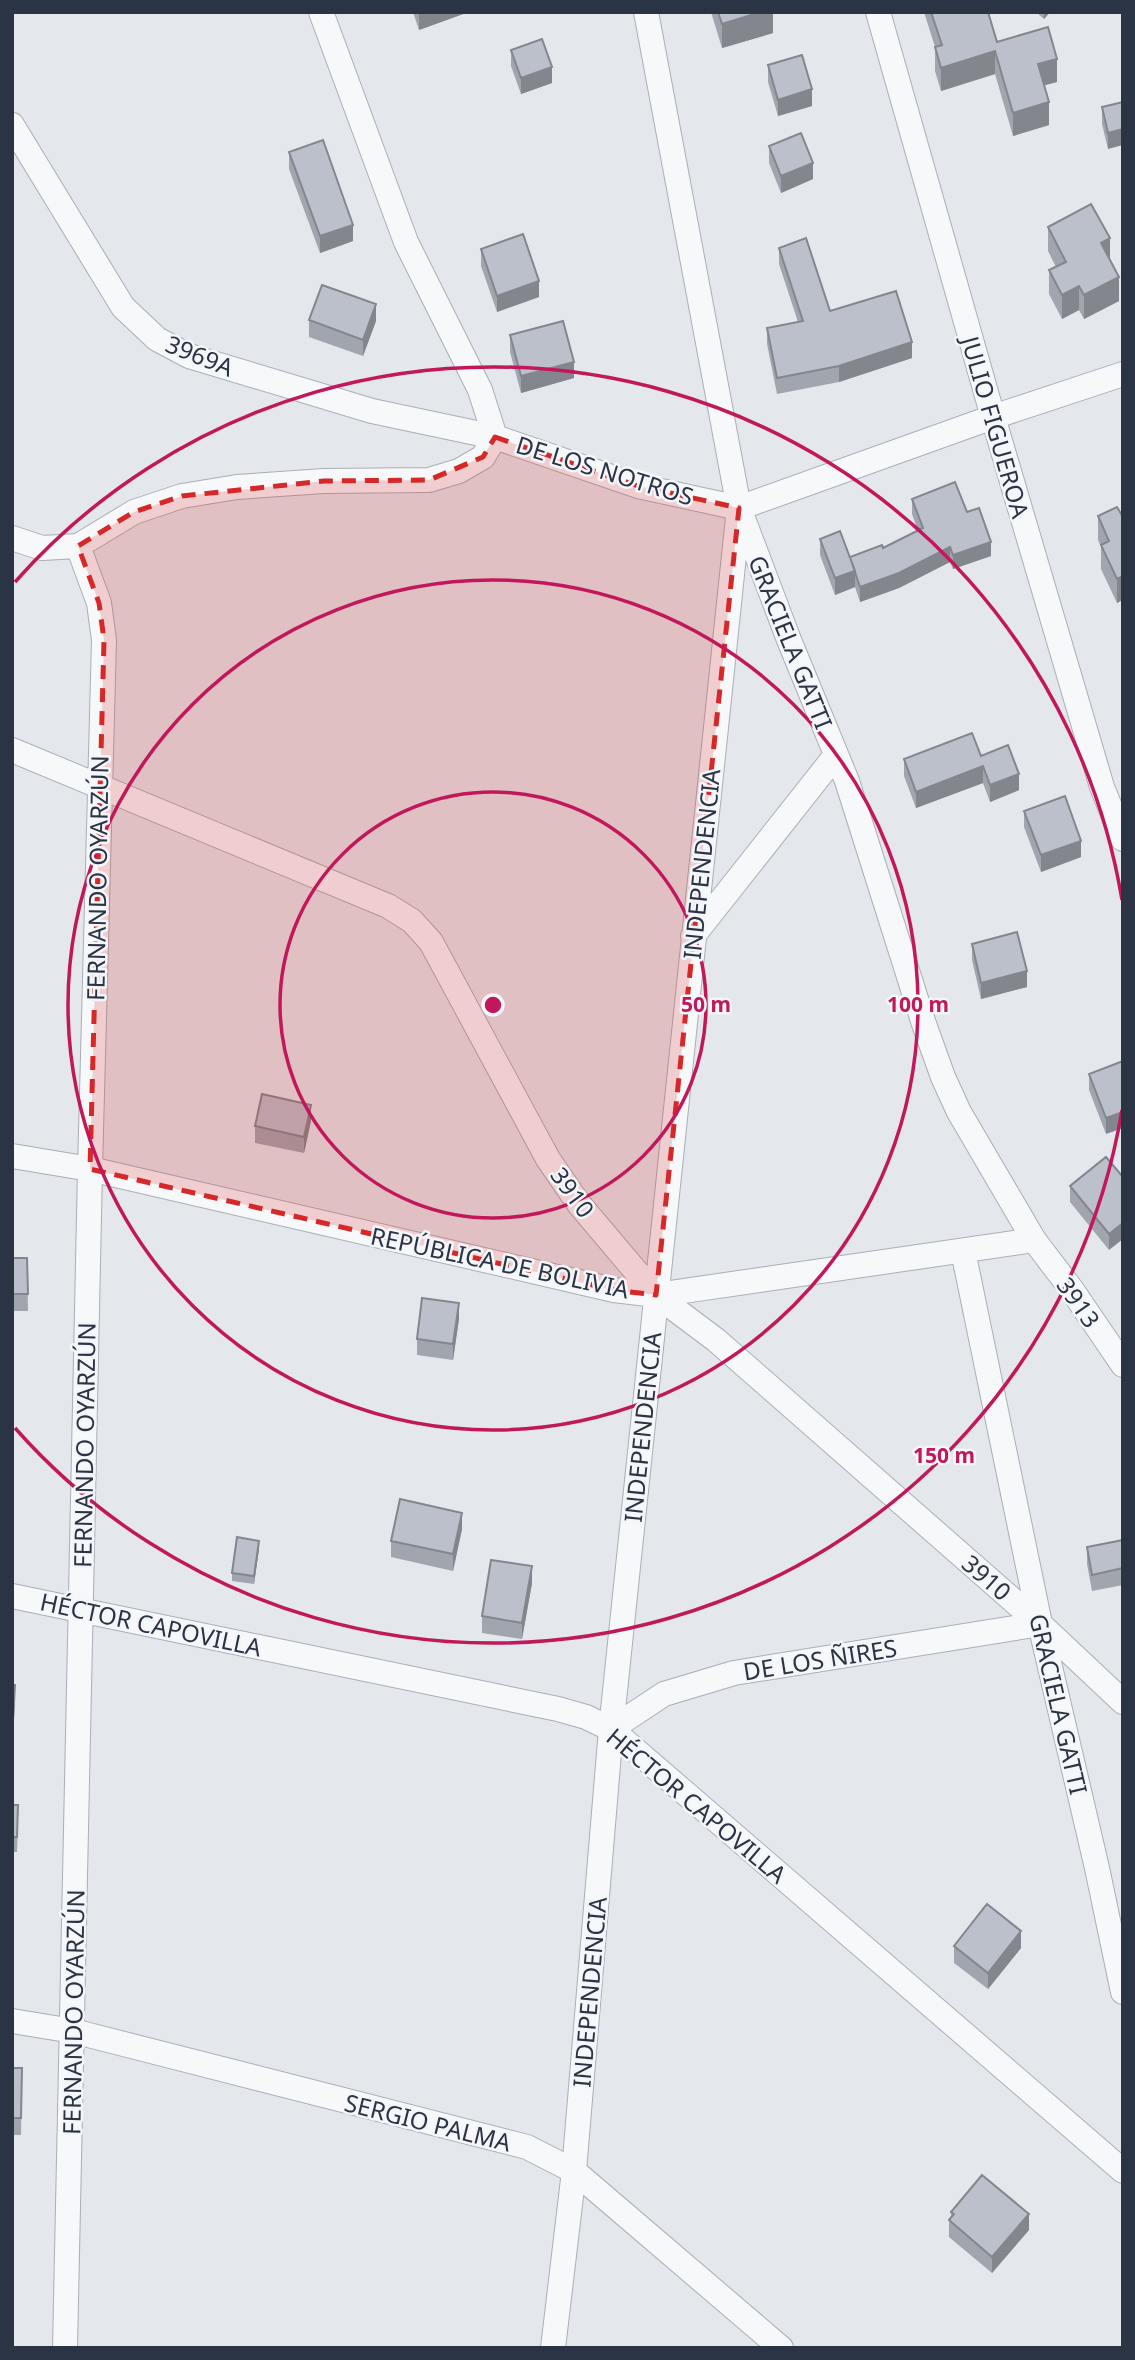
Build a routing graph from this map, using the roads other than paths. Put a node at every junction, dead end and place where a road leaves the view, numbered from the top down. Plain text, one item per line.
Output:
1 (321, 12) edge
2 (646, 12) edge
3 (878, 12) edge
4 (12, 125) edge
5 (1123, 374) edge
6 (993, 417) junction
7 (495, 436) junction
8 (739, 508) junction
9 (12, 538) edge
10 (78, 546) junction
11 (12, 750) edge
12 (836, 755) junction
13 (99, 787) junction
14 (1123, 839) edge
15 (693, 937) junction
16 (12, 1156) edge
17 (90, 1169) junction
18 (1034, 1240) junction
19 (963, 1251) junction
20 (656, 1295) junction
21 (1123, 1365) edge
22 (12, 1596) edge
23 (81, 1609) junction
24 (1040, 1624) junction
25 (1123, 1702) edge
26 (611, 1729) junction
27 (1123, 1992) edge
28 (12, 2021) edge
29 (73, 2031) junction
30 (574, 2171) junction
31 (1123, 2171) edge
32 (65, 2348) edge
33 (553, 2348) edge
34 (781, 2348) edge

1 - 7 street
2 - 8 street, GRACIELA GATTI
3 - 6 street, JULIO FIGUEROA
4 - 7 street, 3969A
5 - 6 street
6 - 8 street
6 - 14 street, JULIO FIGUEROA
7 - 8 street, DE LOS NOTROS
7 - 10 street, DE LOS NOTROS
8 - 12 street, GRACIELA GATTI
8 - 15 street, INDEPENDENCIA
9 - 10 street, DE LOS NOTROS
10 - 13 street, FERNANDO OYARZÚN
11 - 13 street, 3910
12 - 15 street
12 - 18 street, GRACIELA GATTI
13 - 17 street, FERNANDO OYARZÚN
13 - 20 street, 3910
15 - 20 street, INDEPENDENCIA
16 - 17 street, REPÚBLICA DE BOLIVIA
17 - 20 street, REPÚBLICA DE BOLIVIA
17 - 23 street, FERNANDO OYARZÚN
18 - 19 street, REPÚBLICA DE BOLIVIA
18 - 21 street, 3913
19 - 20 street, REPÚBLICA DE BOLIVIA
19 - 24 street, GRACIELA GATTI
20 - 24 street, 3910
20 - 26 street, INDEPENDENCIA
22 - 23 street, HÉCTOR CAPOVILLA
23 - 26 street, HÉCTOR CAPOVILLA
23 - 29 street, FERNANDO OYARZÚN
24 - 25 street, 3910
24 - 26 street, DE LOS ÑIRES
24 - 27 street, GRACIELA GATTI
26 - 30 street, INDEPENDENCIA
26 - 31 street, HÉCTOR CAPOVILLA
28 - 29 street, SERGIO PALMA
29 - 30 street, SERGIO PALMA
29 - 32 street, FERNANDO OYARZÚN
30 - 33 street, INDEPENDENCIA
30 - 34 street, SERGIO PALMA

